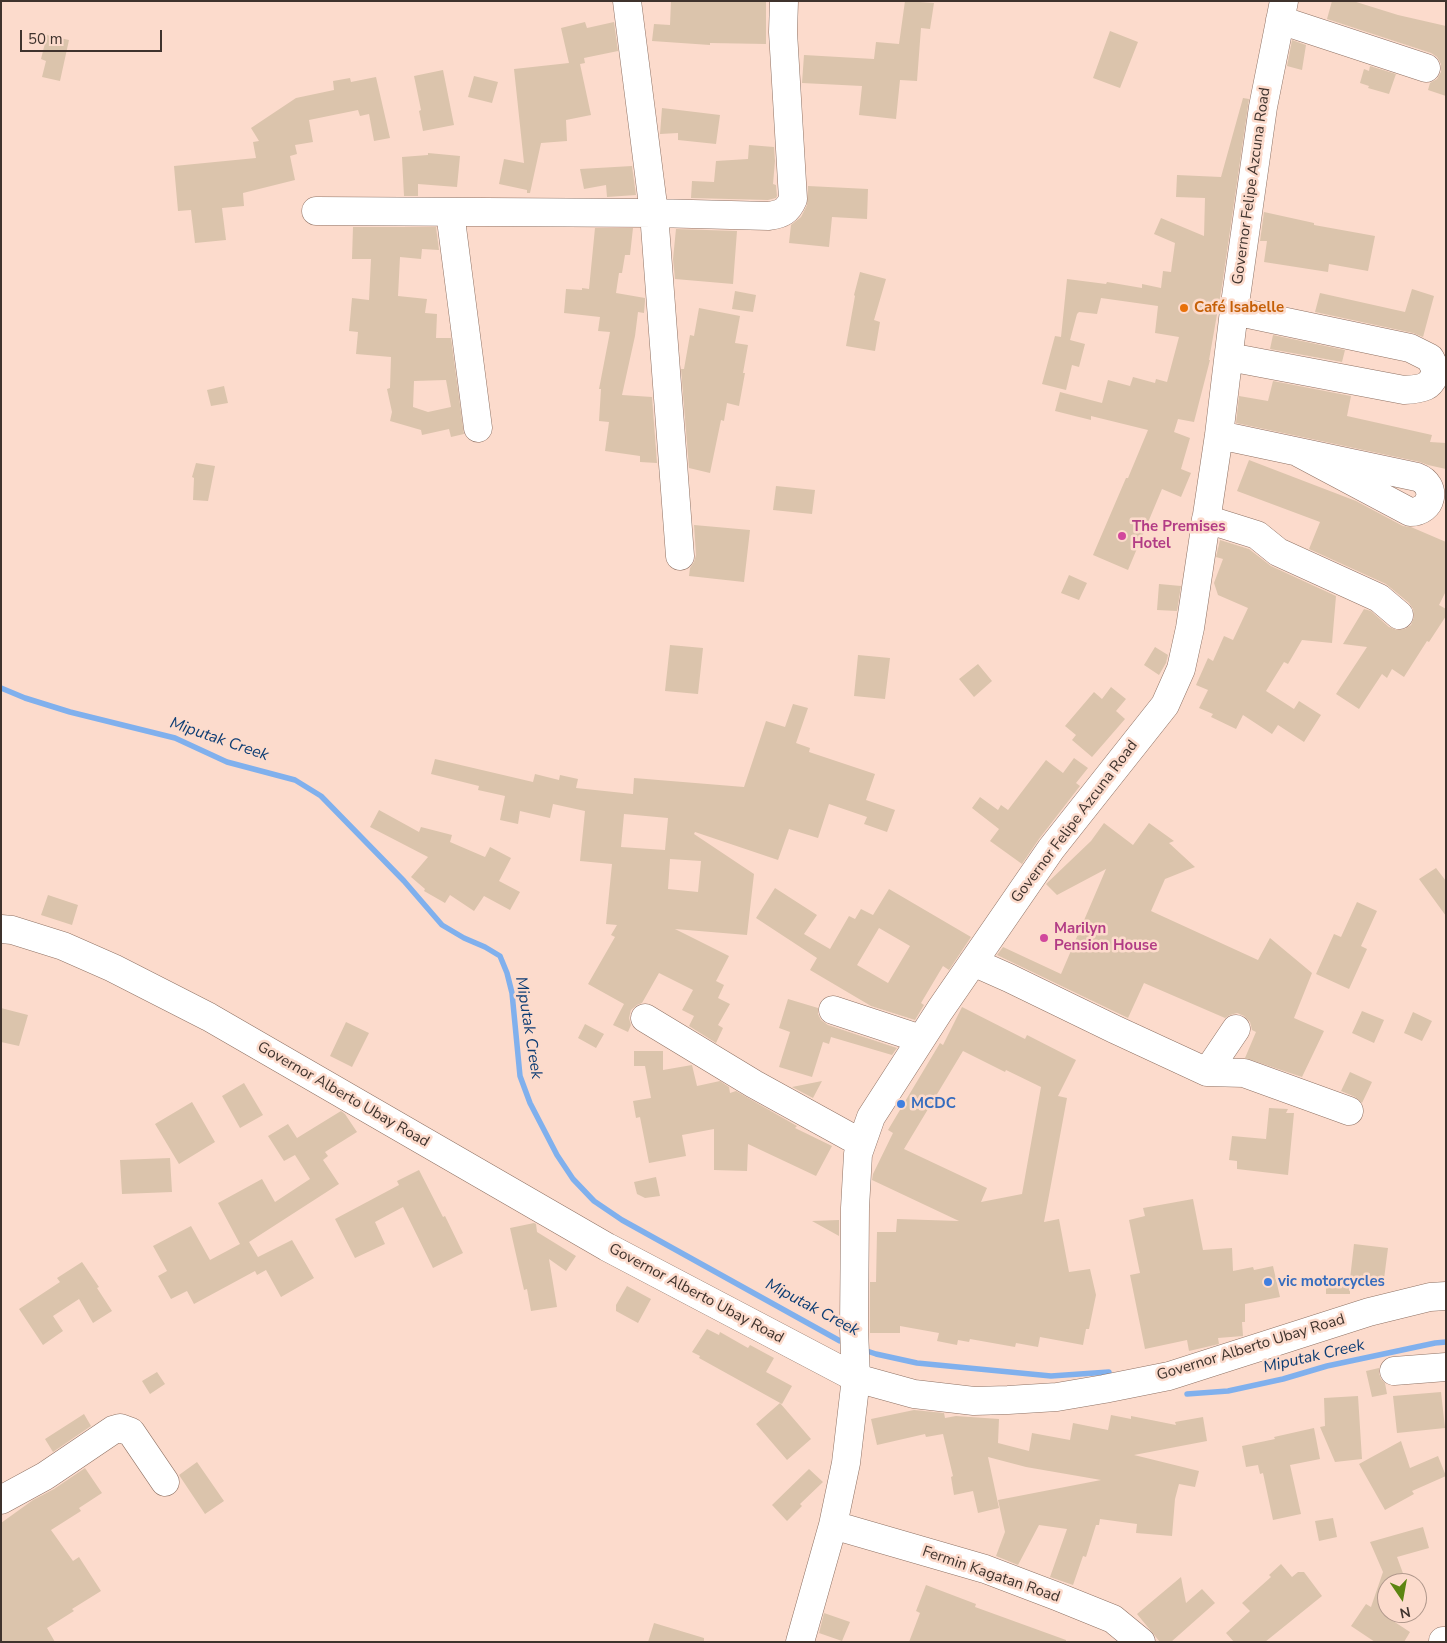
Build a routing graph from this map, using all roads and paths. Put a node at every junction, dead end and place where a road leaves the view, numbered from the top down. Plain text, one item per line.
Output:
1 (627, 1) edge
2 (784, 1) edge
3 (1282, 11) edge
4 (1426, 68) dead end
5 (316, 211) dead end
6 (450, 212) junction
7 (654, 213) junction
8 (1234, 311) junction
9 (1228, 357) junction
10 (478, 428) dead end
11 (1219, 435) junction
12 (1299, 453) dead end
13 (1206, 519) junction
14 (680, 556) dead end
15 (1399, 615) dead end
16 (1, 929) edge
17 (973, 962) junction
18 (833, 1010) dead end
19 (645, 1018) dead end
20 (1236, 1029) dead end
21 (921, 1039) junction
22 (1207, 1072) junction
23 (1349, 1111) dead end
24 (861, 1142) junction
25 (1446, 1296) edge
26 (855, 1354) junction
27 (1446, 1367) edge
28 (1394, 1371) dead end
29 (165, 1482) dead end
30 (1, 1500) edge
31 (833, 1525) junction
32 (800, 1642) edge
33 (1141, 1642) edge

1 - 7 street
2 - 7 street
3 - 4 street
3 - 8 street, Governor Felipe Azcuna Road
5 - 6 street
6 - 7 street
6 - 10 street
7 - 14 street
8 - 9 street, Governor Felipe Azcuna Road
8 - 9 street
9 - 11 street, Governor Felipe Azcuna Road
11 - 12 street
11 - 13 street, Governor Felipe Azcuna Road
13 - 15 street
13 - 17 street, Governor Felipe Azcuna Road
16 - 26 street, Governor Alberto Ubay Road
17 - 21 street, Governor Felipe Azcuna Road
17 - 22 street
18 - 21 street
19 - 24 street
20 - 22 street
21 - 24 street, Governor Felipe Azcuna Road
22 - 23 street
24 - 26 street, Governor Felipe Azcuna Road
25 - 26 street, Governor Alberto Ubay Road
26 - 31 street, Governor Felipe Azcuna Road
27 - 28 street
29 - 30 street
31 - 32 street, Governor Felipe Azcuna Road
31 - 33 street, Fermin Kagatan Road

